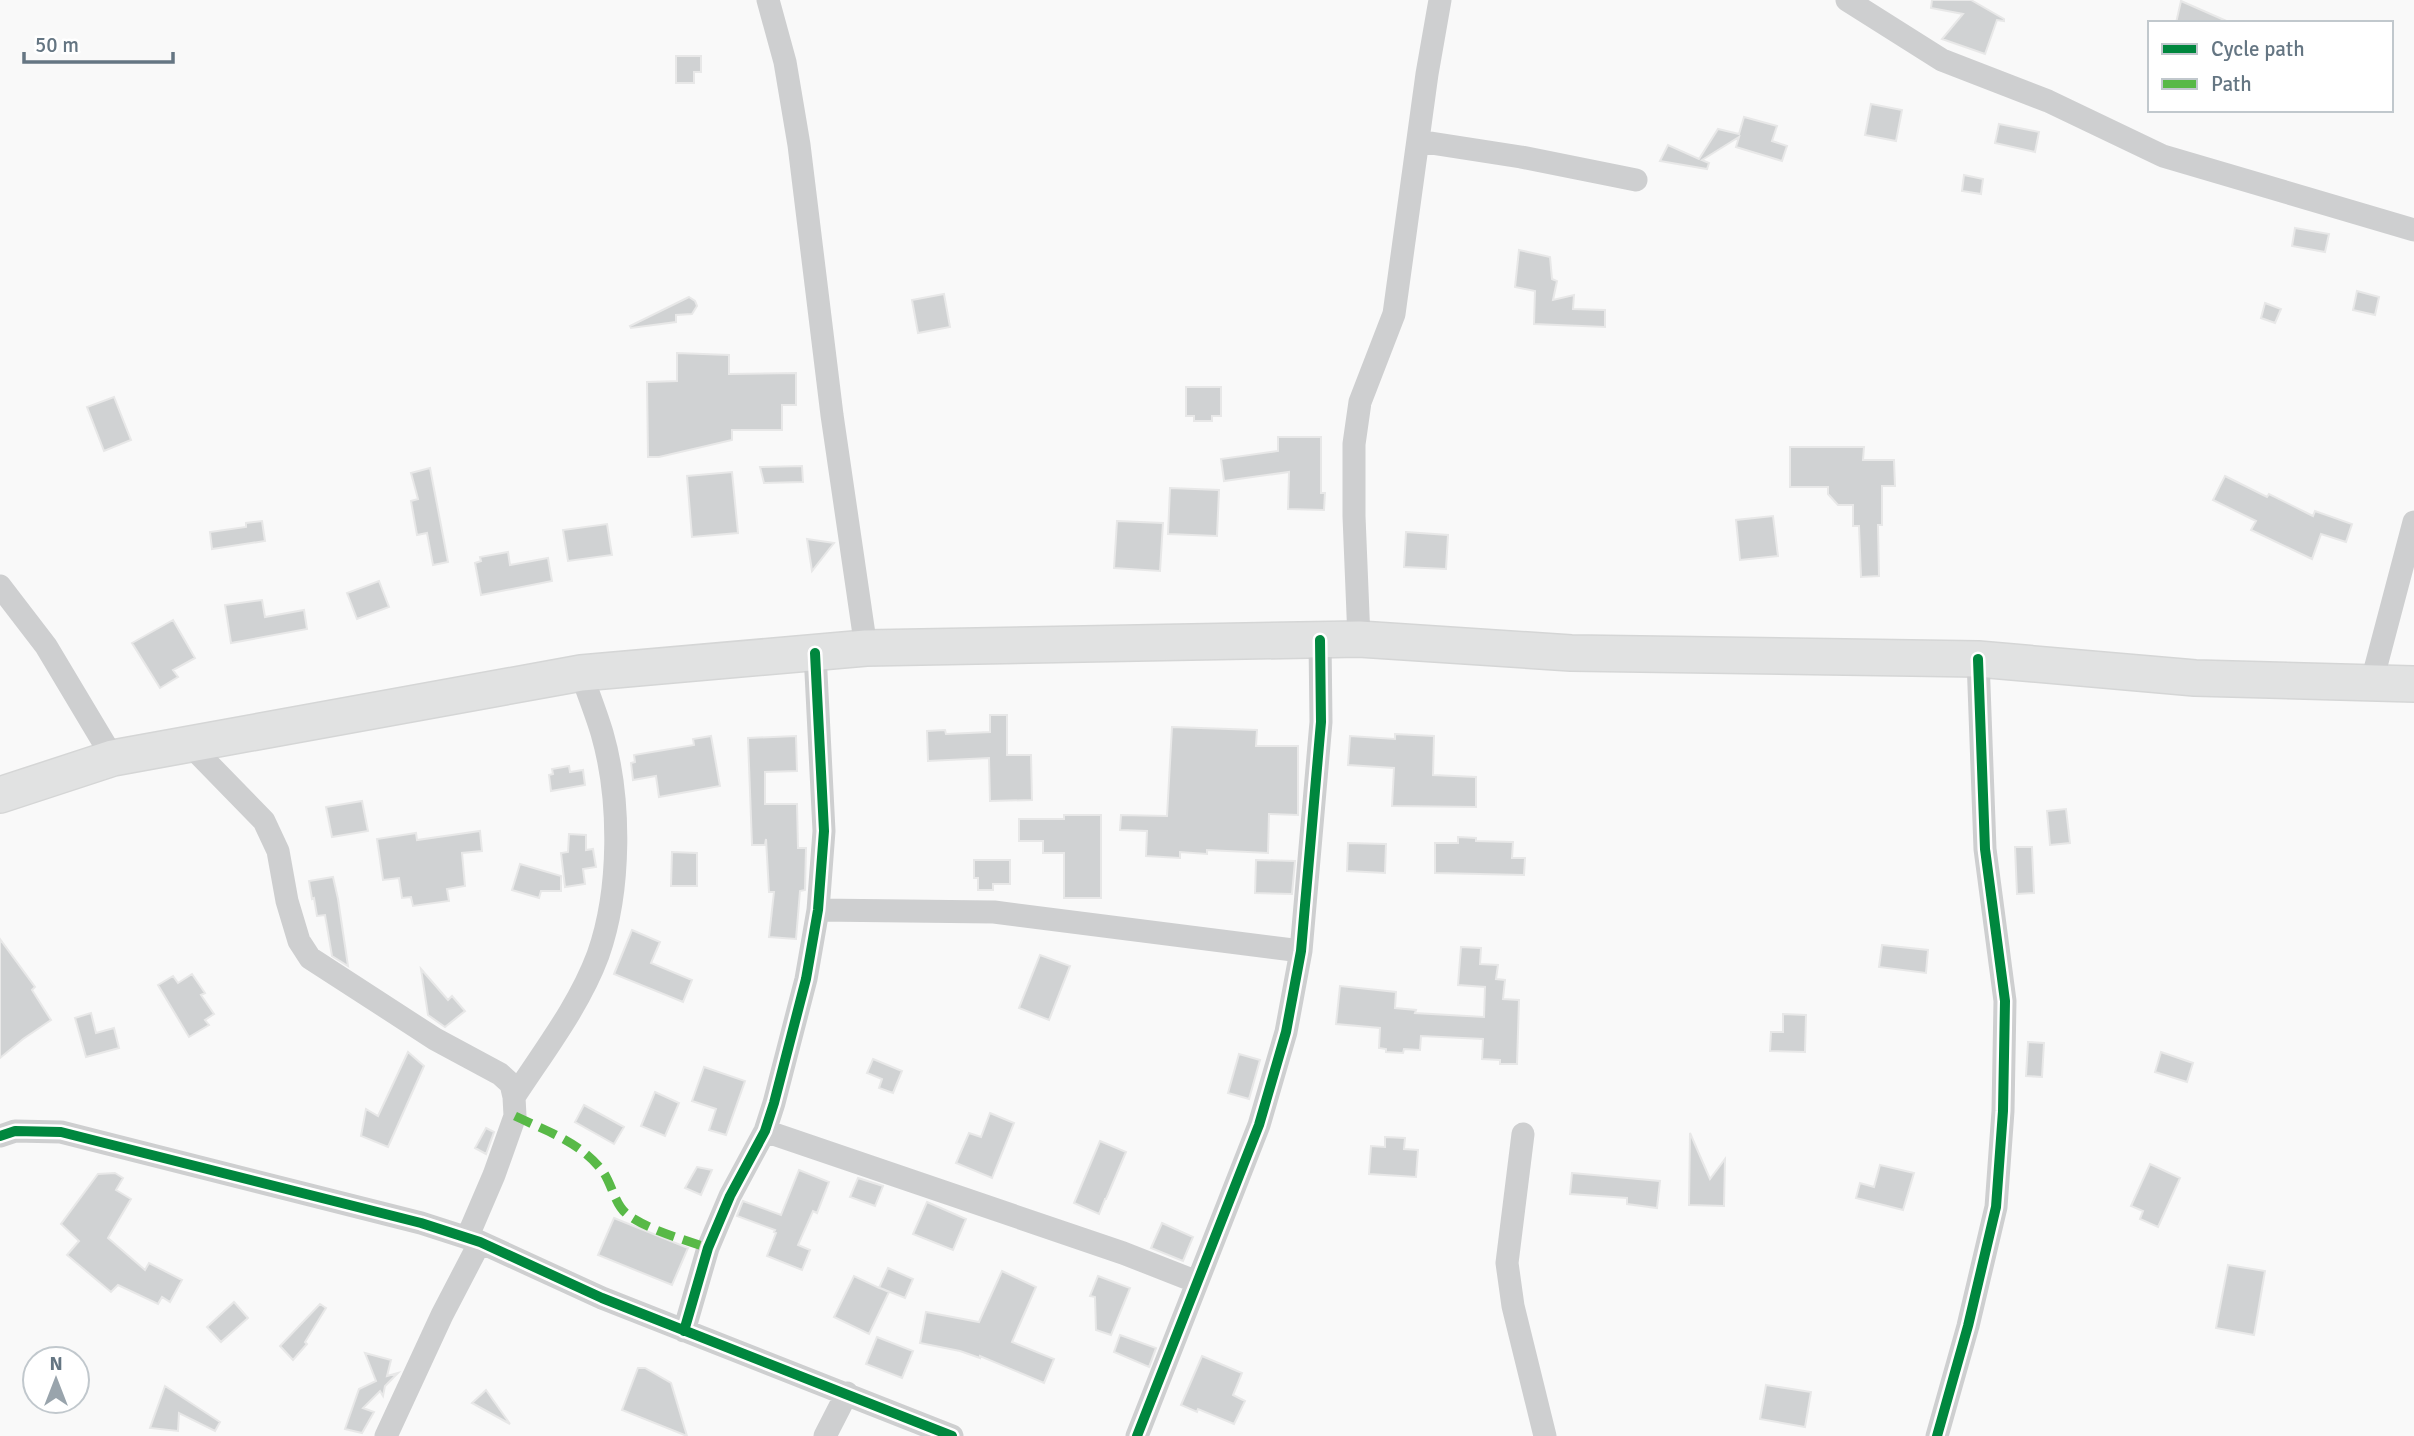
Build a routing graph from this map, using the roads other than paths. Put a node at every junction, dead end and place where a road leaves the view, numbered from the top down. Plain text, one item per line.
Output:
1 (768, 0) edge
2 (1440, 0) edge
3 (1847, 0) edge
4 (1418, 141) junction
5 (1636, 180) dead end
6 (2414, 230) edge
7 (2414, 522) edge
8 (0, 586) edge
9 (1359, 639) junction
10 (1320, 640) junction
11 (866, 648) junction
12 (815, 653) junction
13 (1978, 659) junction
14 (580, 673) junction
15 (2372, 681) junction
16 (2414, 684) edge
17 (188, 743) junction
18 (113, 758) junction
19 (0, 795) edge
20 (818, 910) junction
21 (1301, 951) junction
22 (514, 1097) junction
23 (765, 1131) junction
24 (1523, 1134) dead end
25 (0, 1136) edge
26 (473, 1240) junction
27 (1197, 1282) junction
28 (684, 1331) junction
29 (847, 1393) junction
30 (386, 1436) edge
31 (825, 1436) edge
32 (952, 1436) edge
33 (1137, 1436) edge
34 (1545, 1436) edge
35 (1937, 1436) edge

1 - 11 street
2 - 4 street
3 - 6 street
4 - 5 street
4 - 9 street
7 - 15 street
8 - 18 street
9 - 10 highway
9 - 13 highway
10 - 11 highway
10 - 21 street
11 - 12 highway
12 - 14 highway
12 - 20 street
13 - 15 highway
13 - 35 street
14 - 17 highway
14 - 22 street
15 - 16 highway
17 - 18 highway
17 - 22 street
18 - 19 highway
20 - 21 street
20 - 23 street
21 - 27 street
22 - 26 street
23 - 27 street
23 - 28 street
24 - 34 street
25 - 26 street
26 - 28 street
26 - 30 street
27 - 33 street
28 - 29 street
29 - 31 street
29 - 32 street

